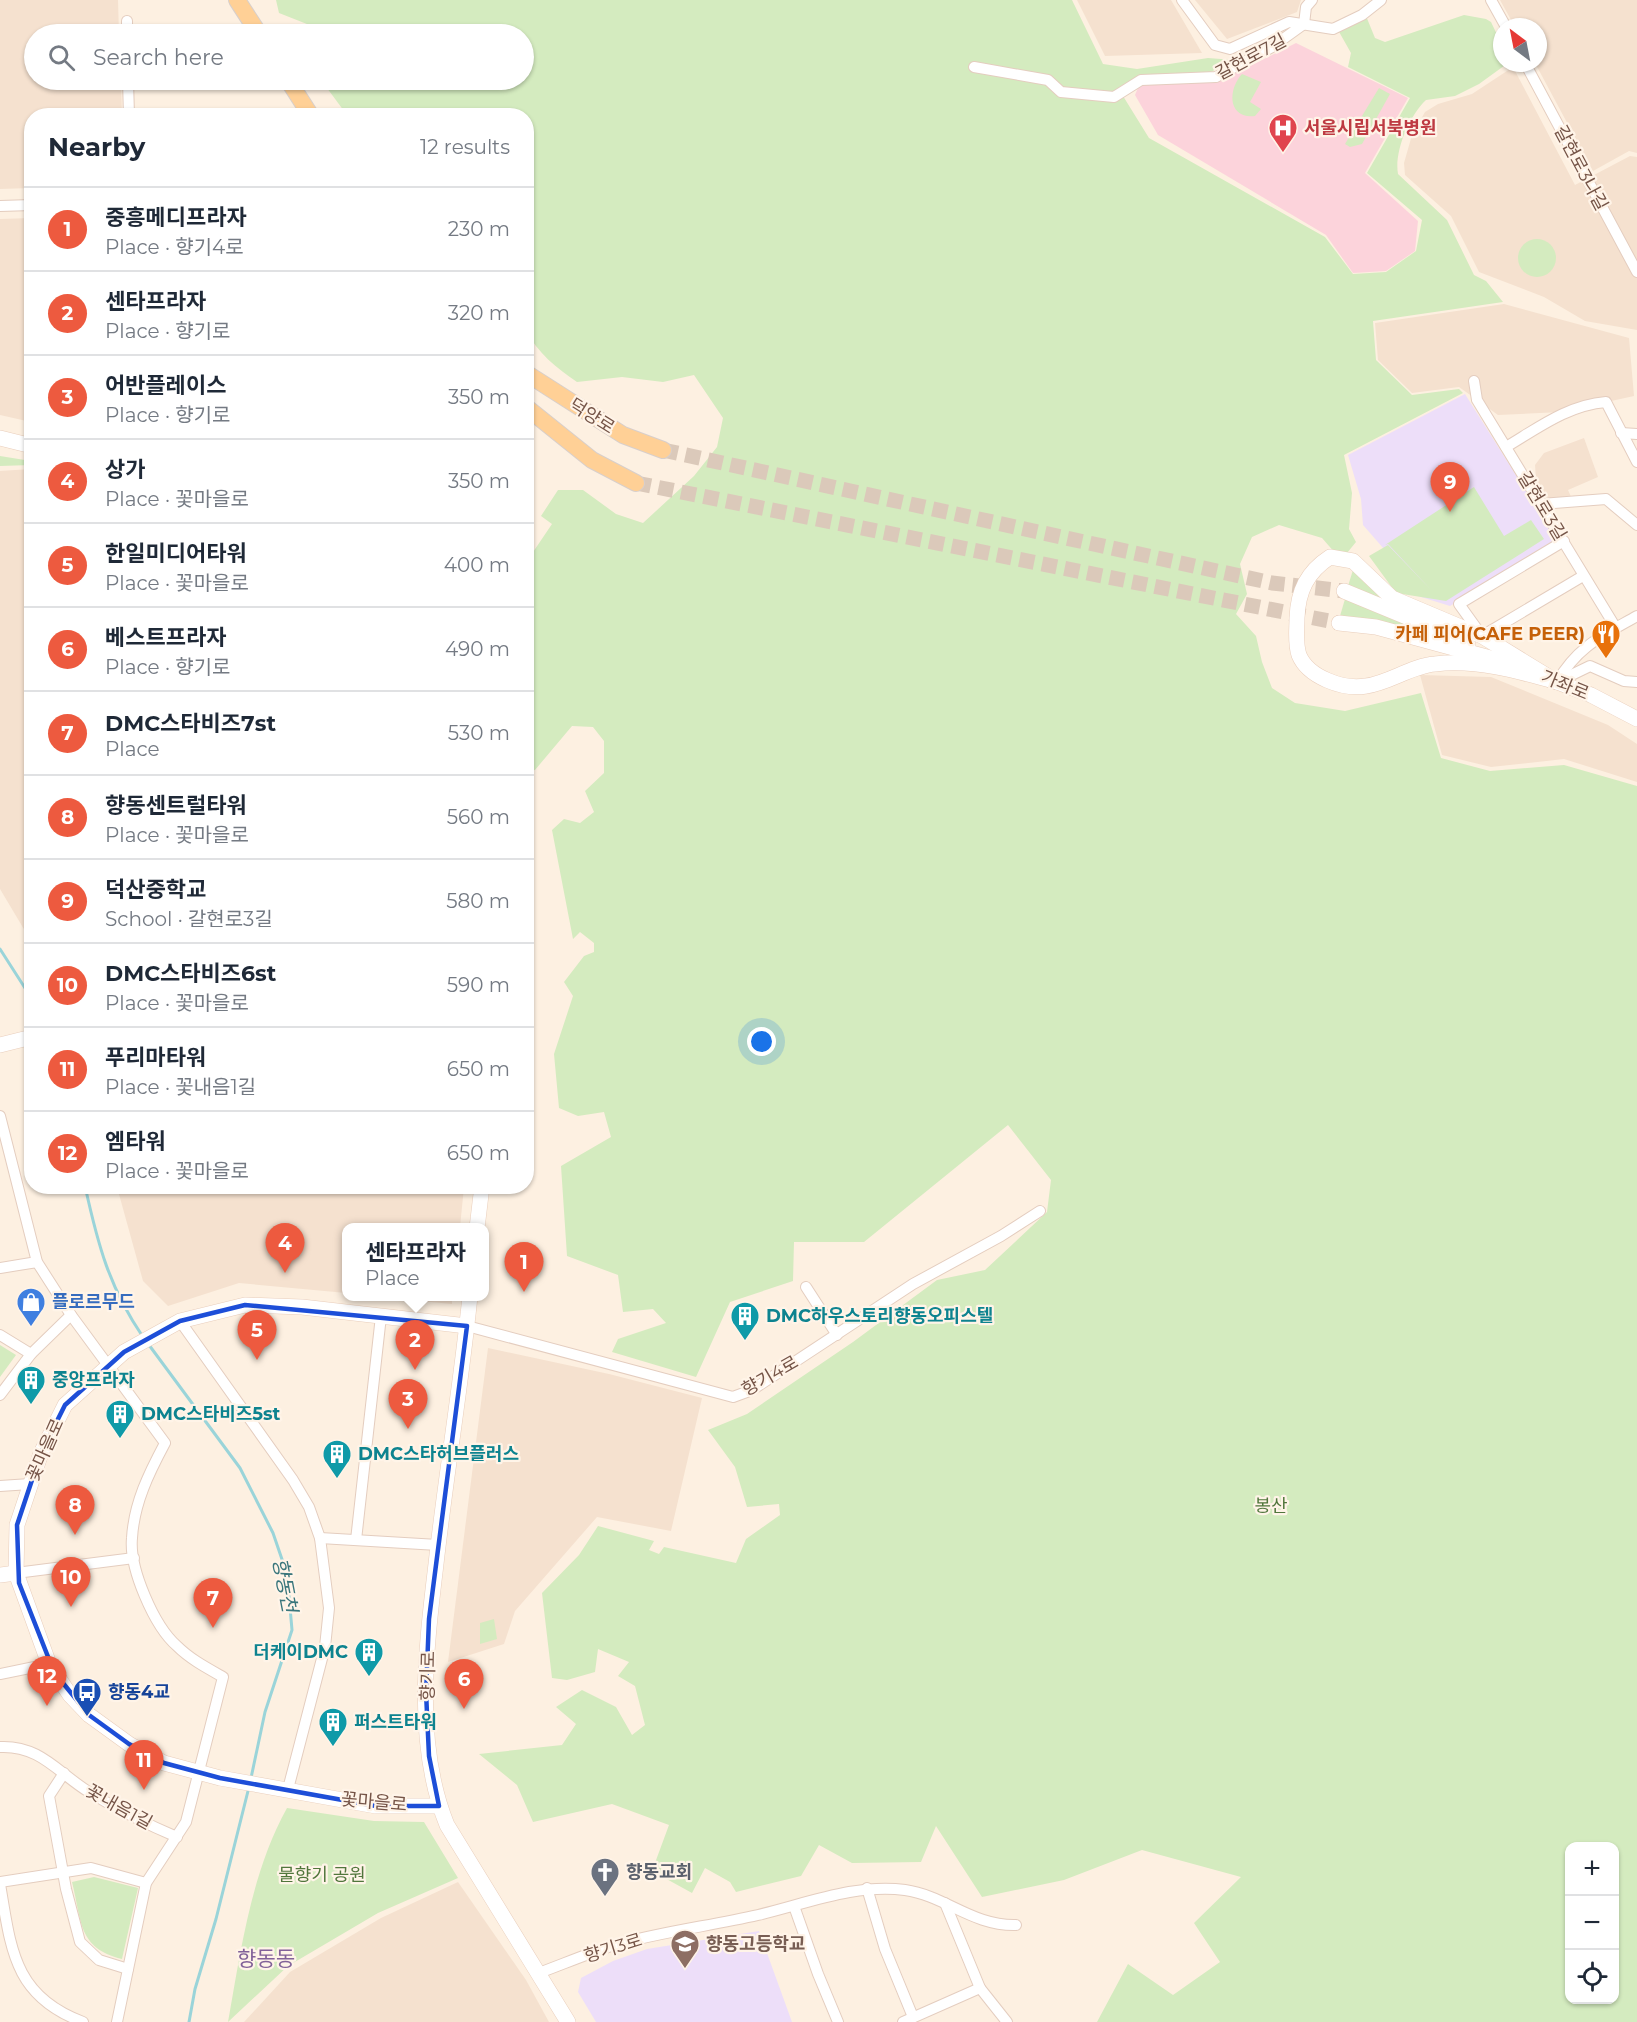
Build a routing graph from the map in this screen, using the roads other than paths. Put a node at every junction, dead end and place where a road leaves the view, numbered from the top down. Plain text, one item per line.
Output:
1 (237, 0) edge
2 (1182, 0) edge
3 (1312, 0) edge
4 (1382, 0) edge
5 (1491, 0) edge
6 (1501, 18) edge
7 (126, 21) dead end
8 (126, 24) edge
9 (253, 24) edge
10 (1304, 24) junction
11 (974, 67) dead end
12 (1530, 72) edge
13 (128, 90) edge
14 (294, 90) edge
15 (129, 108) edge
16 (306, 108) edge
17 (24, 205) edge
18 (0, 206) edge
19 (1637, 272) edge
20 (534, 377) edge
21 (1474, 381) dead end
22 (534, 414) edge
23 (1621, 433) junction
24 (1637, 434) edge
25 (0, 438) edge
26 (24, 444) edge
27 (1506, 447) junction
28 (663, 450) tunnel mouth
29 (1637, 462) edge
30 (636, 483) tunnel mouth
31 (1541, 504) junction
32 (1637, 525) edge
33 (1564, 541) junction
34 (1583, 576) junction
35 (1344, 591) tunnel mouth
36 (1637, 616) edge
37 (1339, 622) tunnel mouth
38 (1616, 628) junction
39 (1482, 636) junction
40 (1489, 657) junction
41 (1557, 682) junction
42 (1637, 682) edge
43 (1637, 719) edge
44 (24, 1039) edge
45 (0, 1045) edge
46 (0, 1116) edge
47 (481, 1194) edge
48 (1040, 1211) dead end
49 (477, 1223) edge
50 (37, 1262) junction
51 (0, 1268) edge
52 (806, 1287) dead end
53 (470, 1301) edge
54 (71, 1315) junction
55 (381, 1316) junction
56 (180, 1321) junction
57 (467, 1326) junction
58 (0, 1335) edge
59 (837, 1335) junction
60 (31, 1354) junction
61 (108, 1365) junction
62 (0, 1395) edge
63 (30, 1484) junction
64 (0, 1486) edge
65 (320, 1538) junction
66 (356, 1540) junction
67 (438, 1545) junction
68 (134, 1558) junction
69 (16, 1573) junction
70 (0, 1575) edge
71 (49, 1664) junction
72 (0, 1674) edge
73 (0, 1747) edge
74 (199, 1772) junction
75 (64, 1773) junction
76 (281, 1788) junction
77 (439, 1806) junction
78 (177, 1837) junction
79 (63, 1875) junction
80 (0, 1883) edge
81 (146, 1883) junction
82 (867, 1888) junction
83 (945, 1903) junction
84 (794, 1906) junction
85 (1016, 1925) dead end
86 (128, 1969) junction
87 (539, 1973) junction
88 (980, 1988) junction
89 (908, 2019) edge
90 (82, 2022) edge
91 (117, 2022) edge
92 (568, 2022) edge
93 (838, 2022) edge
94 (1007, 2022) edge

1 - 9 main road
2 - 10 street
3 - 10 street
4 - 10 street, 갈현로7길
5 - 6 street
7 - 8 street
10 - 11 street, 갈현로7길
12 - 19 street, 갈현로3나길
13 - 15 street
14 - 16 main road
17 - 18 street
20 - 28 main road, 덕양로
21 - 27 street, 갈현로3길
22 - 30 main road, 덕양로
23 - 24 street
23 - 27 street
23 - 29 street
25 - 26 main road
27 - 31 street, 갈현로3길
31 - 32 street
31 - 33 street, 갈현로3길
33 - 34 street, 갈현로3길
33 - 39 street
34 - 38 street, 갈현로3길
34 - 39 street
35 - 40 main road, 가좌로
36 - 38 street
37 - 40 main road, 가좌로
38 - 41 street
39 - 41 main road
39 - 41 main road
40 - 41 main road, 가좌로
41 - 42 street
41 - 43 main road, 가좌로
44 - 45 main road
46 - 50 street
47 - 49 main road
48 - 59 street, 향기4로
50 - 51 street
50 - 54 street
52 - 59 street
53 - 57 main road, 향기로
54 - 60 street
54 - 61 street
55 - 56 main road
55 - 57 main road
55 - 66 street
56 - 61 main road, 꽃마을로
56 - 65 street
57 - 59 street, 향기4로
57 - 67 main road, 향기로
58 - 60 street
60 - 62 street
61 - 63 main road, 꽃마을로
61 - 68 street
63 - 64 street
63 - 69 main road, 꽃마을로
65 - 66 street
65 - 76 street
66 - 67 street
67 - 77 main road, 향기로
68 - 69 street
68 - 74 street
69 - 70 main road
69 - 71 main road, 꽃마을로
71 - 72 street
71 - 74 main road, 꽃마을로
73 - 75 street, 꽃내음1길
74 - 76 main road, 꽃마을로
74 - 78 street
75 - 78 street, 꽃내음1길
75 - 79 street
76 - 77 main road, 꽃마을로
77 - 87 main road, 향기로
78 - 81 street
79 - 80 street
79 - 81 street
79 - 86 street
80 - 90 street
81 - 86 street
82 - 83 street, 향기3로
82 - 84 street, 향기3로
82 - 89 street
83 - 85 street, 향기3로
83 - 88 street
84 - 87 street, 향기3로
84 - 93 street
86 - 91 street
87 - 92 main road, 향기로
88 - 89 street
88 - 94 street

